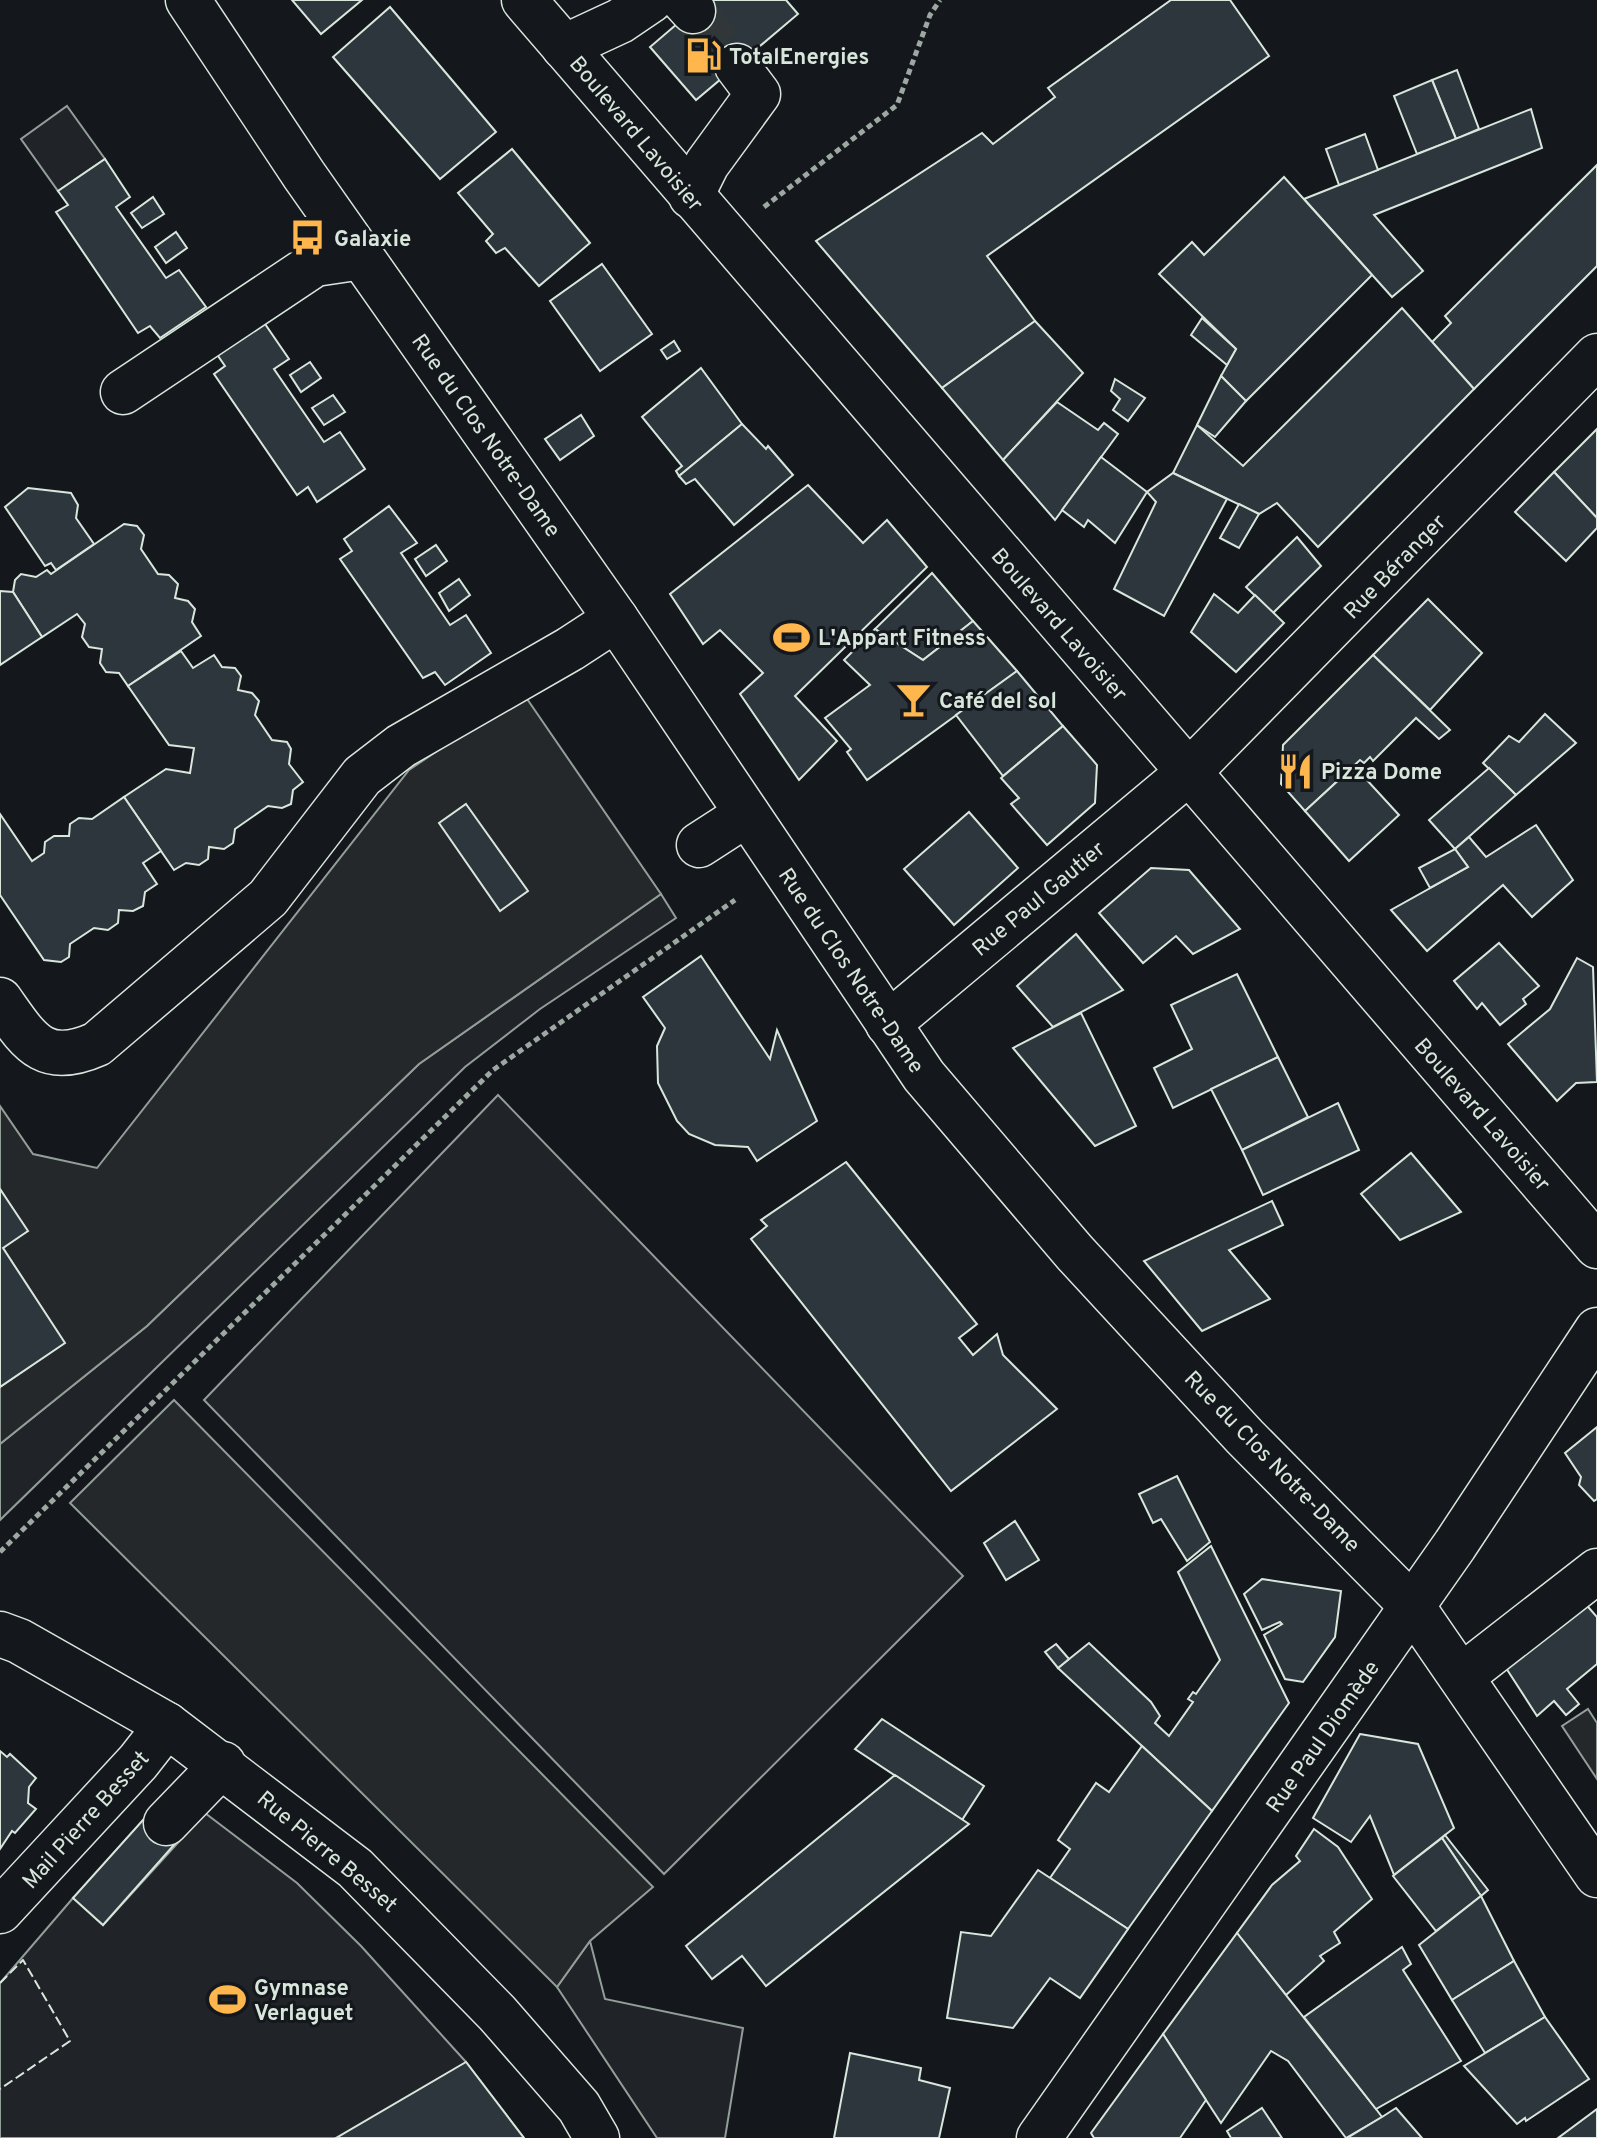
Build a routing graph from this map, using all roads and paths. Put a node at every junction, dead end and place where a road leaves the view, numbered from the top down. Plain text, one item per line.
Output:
1 (188, 0) edge
2 (524, 0) edge
3 (651, 0) edge
4 (940, 0) edge
5 (564, 47) junction
6 (737, 66) tunnel mouth
7 (691, 196) junction
8 (724, 235) junction
9 (362, 257) junction
10 (1597, 356) edge
11 (123, 392) dead end
12 (616, 619) junction
13 (1188, 773) junction
14 (747, 814) junction
15 (699, 845) dead end
16 (735, 900) dead end
17 (0, 1000) edge
18 (888, 1024) junction
19 (1597, 1246) edge
20 (1597, 1330) edge
21 (0, 1552) edge
22 (1597, 1571) edge
23 (1412, 1606) junction
24 (0, 1634) edge
25 (1462, 1676) junction
26 (167, 1725) junction
27 (223, 1764) junction
28 (166, 1823) dead end
29 (1597, 1875) edge
30 (0, 1911) edge
31 (597, 2138) edge
32 (1039, 2138) edge

1 - 9 main road, Rue du Clos Notre-Dame
2 - 5 main road, Boulevard Lavoisier
3 - 5 main road
4 - 8 path
5 - 7 main road, Boulevard Lavoisier
6 - 7 main road
7 - 8 main road, Boulevard Lavoisier
8 - 13 main road, Boulevard Lavoisier
9 - 11 main road
9 - 12 main road, Rue du Clos Notre-Dame
10 - 13 main road, Rue Béranger
12 - 14 main road, Rue du Clos Notre-Dame
12 - 17 main road
13 - 18 main road, Rue Paul Gautier
13 - 19 main road, Boulevard Lavoisier
14 - 15 main road
14 - 18 main road, Rue du Clos Notre-Dame
16 - 21 path
18 - 23 main road, Rue du Clos Notre-Dame
20 - 23 main road, Rue Paul Diomède
22 - 25 main road
23 - 25 main road, Rue du Clos Notre-Dame
23 - 32 main road, Rue Paul Diomède
24 - 26 main road, Rue Pierre Besset
25 - 29 main road, Rue du Clos Notre-Dame
26 - 27 main road, Rue Pierre Besset
26 - 30 main road, Mail Pierre Besset
27 - 28 main road
27 - 31 main road, Rue Pierre Besset

